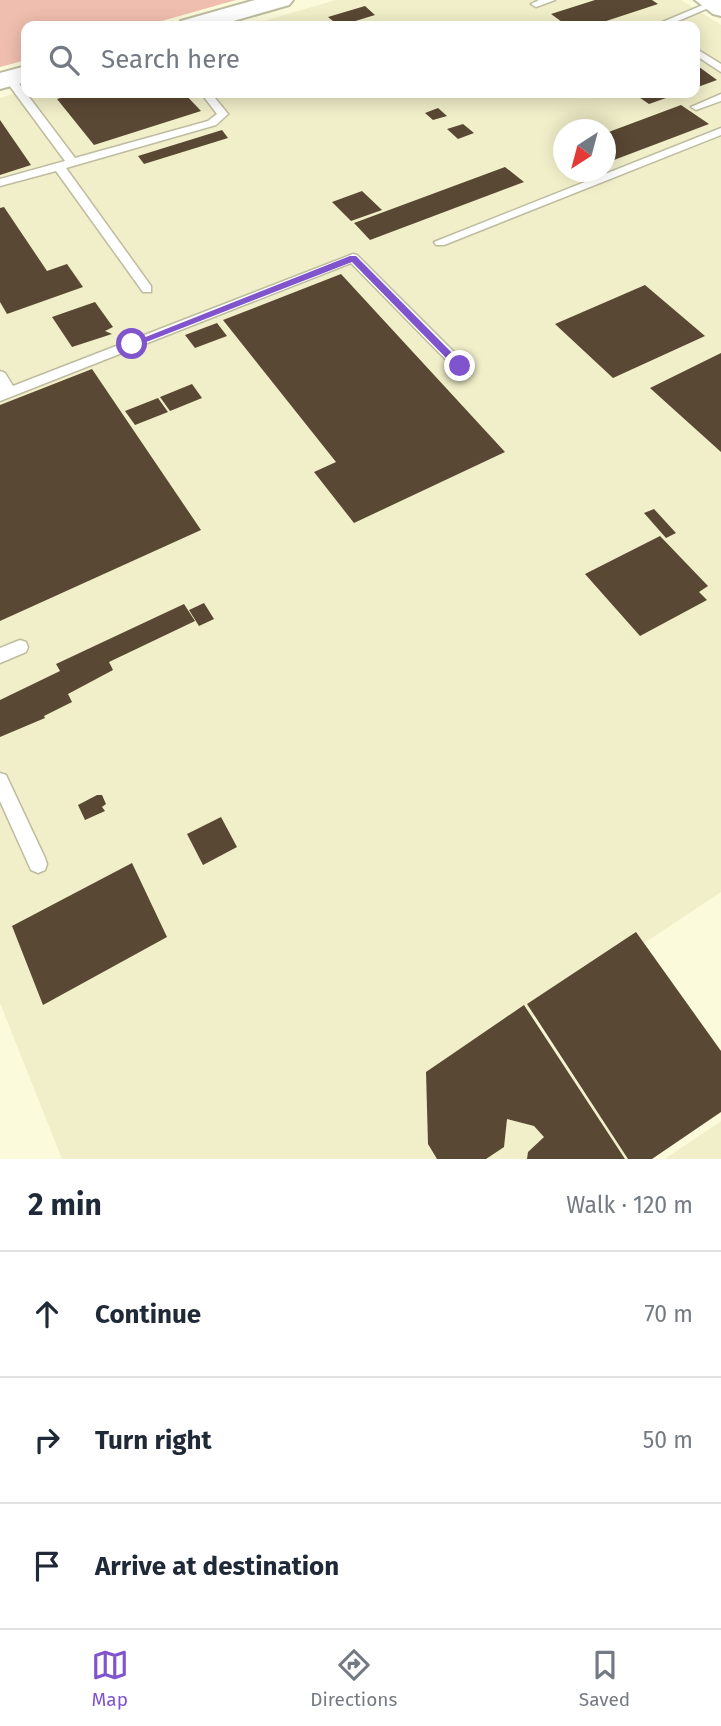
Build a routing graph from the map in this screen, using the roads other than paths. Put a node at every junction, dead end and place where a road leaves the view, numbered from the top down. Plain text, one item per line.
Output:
1 (281, 0) edge
2 (550, 0) edge
3 (537, 4) dead end
4 (714, 4) edge
5 (208, 21) edge
6 (671, 21) edge
7 (700, 54) edge
8 (721, 69) edge
9 (721, 97) edge
10 (24, 98) edge
11 (210, 98) edge
12 (696, 107) dead end
13 (718, 136) edge
14 (65, 163) junction
15 (0, 183) edge
16 (440, 242) dead end
17 (146, 289) dead end
18 (460, 366) dead end
19 (0, 376) edge
20 (5, 394) edge
21 (20, 647) dead end
22 (0, 656) edge
23 (0, 781) edge
24 (38, 864) dead end

1 - 5 street
2 - 3 lane
4 - 6 lane
7 - 8 lane
9 - 12 lane
10 - 14 lane
11 - 14 lane
13 - 16 lane
14 - 15 lane
14 - 17 lane
18 - 20 lane
19 - 20 lane
21 - 22 lane
23 - 24 lane

